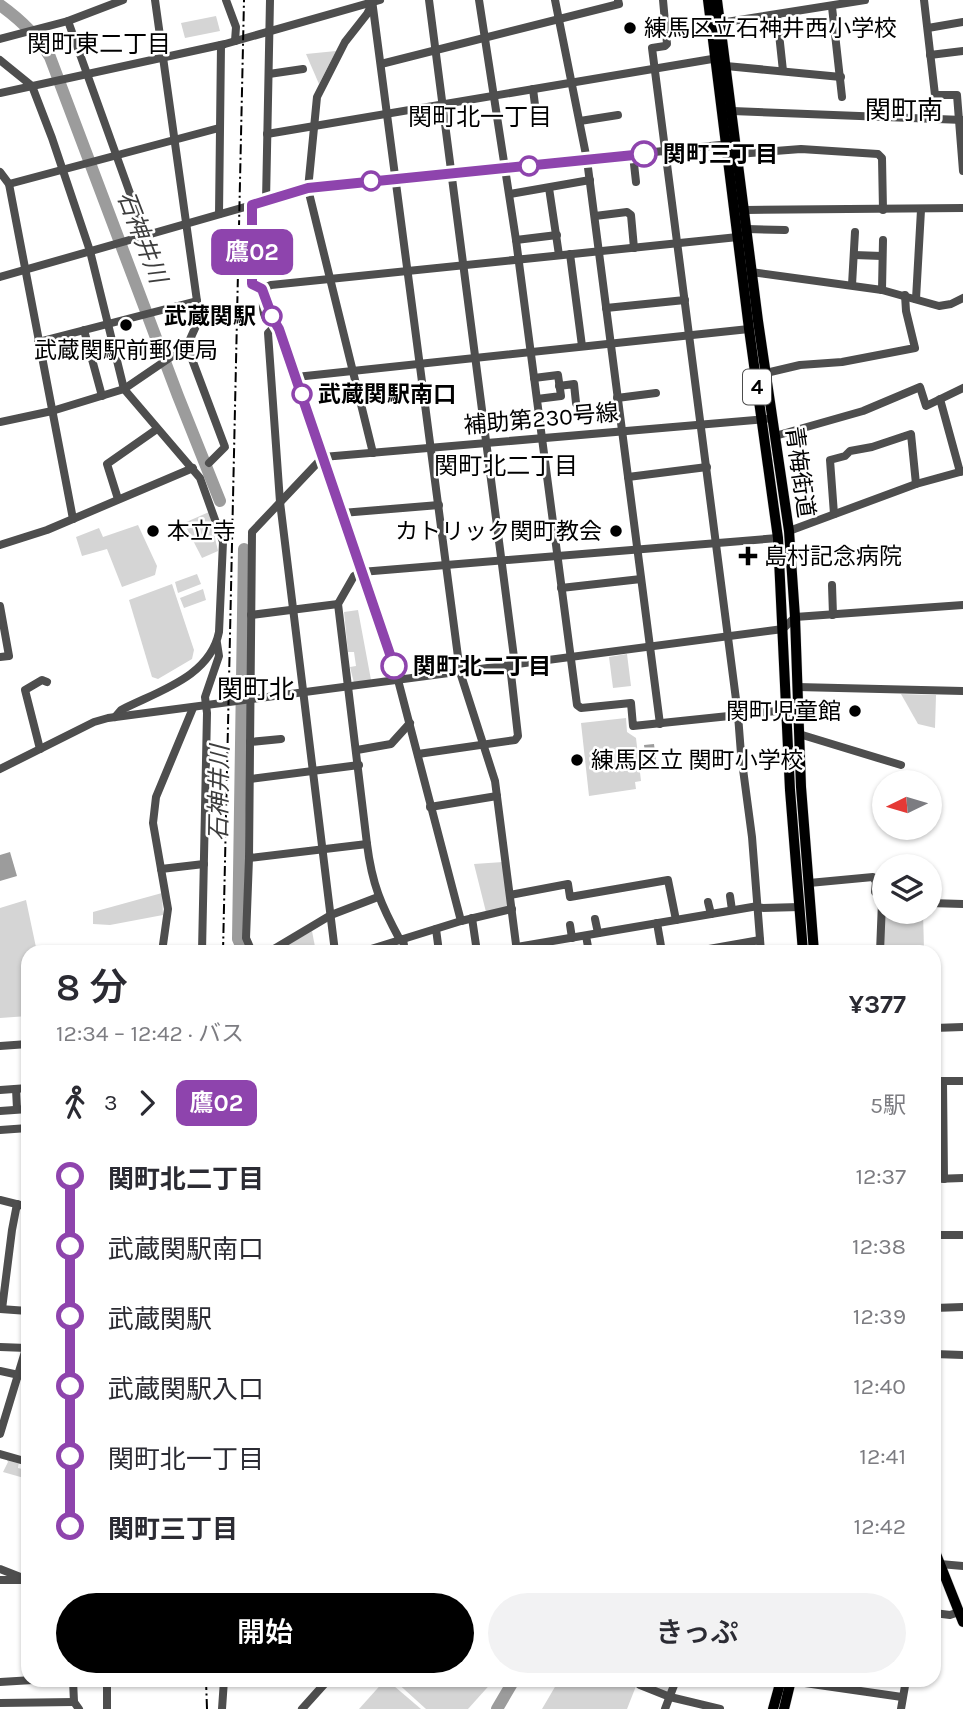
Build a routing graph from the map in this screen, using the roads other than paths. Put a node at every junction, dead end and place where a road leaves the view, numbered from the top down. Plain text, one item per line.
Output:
1 (123, 0) edge
2 (155, 0) edge
3 (226, 0) edge
4 (270, 0) edge
5 (429, 0) edge
6 (479, 0) edge
7 (555, 0) edge
8 (618, 0) edge
9 (663, 0) edge
10 (708, 0) edge
11 (717, 0) edge
12 (865, 0) edge
13 (924, 0) edge
14 (375, 1) edge
15 (825, 5) edge
16 (777, 15) junction
17 (559, 20) junction
18 (68, 21) junction
19 (963, 22) edge
20 (720, 23) junction
21 (928, 28) junction
22 (269, 31) junction
23 (0, 39) edge
24 (485, 39) junction
25 (235, 41) junction
26 (221, 45) junction
27 (436, 51) junction
28 (963, 51) edge
29 (930, 55) junction
30 (163, 57) junction
31 (0, 60) edge
32 (722, 60) junction
33 (381, 64) junction
34 (654, 68) junction
35 (303, 69) dead end
36 (783, 71) junction
37 (88, 74) junction
38 (269, 74) junction
39 (841, 77) junction
40 (572, 82) junction
41 (32, 86) junction
42 (533, 89) junction
43 (0, 93) edge
44 (495, 96) junction
45 (842, 97) dead end
46 (443, 104) junction
47 (732, 111) junction
48 (388, 113) junction
49 (618, 114) dead end
50 (961, 120) edge
51 (537, 121) dead end
52 (580, 121) junction
53 (313, 126) junction
54 (219, 128) junction
55 (267, 134) junction
56 (174, 138) junction
57 (733, 147) junction
58 (666, 152) junction
59 (117, 154) junction
60 (633, 155) junction
61 (587, 160) junction
62 (63, 169) junction
63 (506, 169) junction
64 (963, 171) edge
65 (0, 172) edge
66 (452, 174) junction
67 (397, 178) junction
68 (590, 180) junction
69 (636, 182) dead end
70 (9, 184) junction
71 (308, 188) junction
72 (549, 188) junction
73 (510, 194) junction
74 (266, 201) junction
75 (252, 205) junction
76 (963, 208) edge
77 (883, 209) junction
78 (745, 210) junction
79 (921, 210) junction
80 (219, 214) junction
81 (595, 216) junction
82 (186, 224) junction
83 (747, 229) junction
84 (785, 230) dead end
85 (855, 232) dead end
86 (557, 235) junction
87 (145, 236) junction
88 (738, 237) junction
89 (516, 240) junction
90 (883, 240) dead end
91 (677, 243) junction
92 (635, 248) junction
93 (90, 251) junction
94 (598, 251) junction
95 (570, 254) junction
96 (559, 255) junction
97 (854, 255) junction
98 (882, 256) junction
99 (519, 260) junction
100 (463, 266) junction
101 (26, 270) junction
102 (408, 271) junction
103 (751, 272) junction
104 (0, 277) edge
105 (331, 279) junction
106 (852, 285) junction
107 (882, 290) junction
108 (263, 292) junction
109 (905, 295) junction
110 (963, 298) edge
111 (916, 299) junction
112 (685, 300) junction
113 (197, 301) junction
114 (606, 308) junction
115 (108, 324) junction
116 (275, 324) junction
117 (749, 329) junction
118 (84, 330) junction
119 (689, 335) junction
120 (38, 342) junction
121 (611, 343) junction
122 (187, 346) junction
123 (582, 346) junction
124 (530, 352) junction
125 (476, 358) junction
126 (421, 364) junction
127 (353, 371) junction
128 (766, 373) junction
129 (296, 377) junction
130 (534, 378) junction
131 (559, 386) junction
132 (963, 388) edge
133 (124, 389) junction
134 (656, 393) dead end
135 (102, 396) junction
136 (537, 398) junction
137 (617, 398) junction
138 (940, 399) junction
139 (576, 403) dead end
140 (52, 411) junction
141 (767, 419) junction
142 (0, 422) edge
143 (701, 425) junction
144 (158, 429) junction
145 (622, 431) junction
146 (775, 436) junction
147 (542, 439) junction
148 (486, 443) junction
149 (431, 448) junction
150 (373, 453) junction
151 (323, 457) junction
152 (209, 463) dead end
153 (706, 467) junction
154 (193, 468) junction
155 (961, 472) edge
156 (628, 477) junction
157 (916, 484) junction
158 (118, 499) junction
159 (281, 502) junction
160 (439, 505) junction
161 (342, 513) junction
162 (834, 514) junction
163 (73, 519) junction
164 (789, 531) junction
165 (778, 538) junction
166 (716, 542) junction
167 (0, 545) edge
168 (637, 549) junction
169 (557, 556) junction
170 (502, 560) junction
171 (446, 565) junction
172 (361, 572) junction
173 (641, 579) junction
174 (832, 585) dead end
175 (561, 589) junction
176 (338, 604) junction
177 (963, 605) edge
178 (0, 606) edge
179 (294, 610) junction
180 (251, 615) junction
181 (833, 615) junction
182 (795, 617) junction
183 (783, 629) junction
184 (728, 637) junction
185 (217, 643) junction
186 (650, 647) junction
187 (0, 657) edge
188 (570, 657) junction
189 (513, 665) junction
190 (460, 672) junction
191 (398, 680) junction
192 (47, 682) dead end
193 (349, 687) junction
194 (797, 687) junction
195 (963, 691) edge
196 (304, 693) junction
197 (249, 700) junction
198 (206, 706) junction
199 (194, 708) junction
200 (787, 710) junction
201 (738, 715) junction
202 (115, 717) junction
203 (410, 723) junction
204 (660, 724) junction
205 (799, 734) junction
206 (281, 738) dead end
207 (250, 742) junction
208 (483, 743) junction
209 (40, 749) junction
210 (357, 750) junction
211 (418, 754) junction
212 (359, 765) junction
213 (901, 765) dead end
214 (0, 768) edge
215 (313, 771) junction
216 (250, 779) junction
217 (497, 796) junction
218 (430, 807) junction
219 (367, 844) junction
220 (323, 849) junction
221 (249, 858) junction
222 (204, 864) junction
223 (161, 869) junction
224 (872, 877) edge
225 (808, 883) junction
226 (510, 895) junction
227 (730, 896) dead end
228 (377, 897) junction
229 (708, 902) dead end
230 (942, 903) edge
231 (963, 904) edge
232 (758, 907) junction
233 (800, 907) junction
234 (512, 909) junction
235 (732, 910) junction
236 (710, 914) junction
237 (331, 915) junction
238 (471, 918) junction
239 (596, 919) dead end
240 (676, 920) junction
241 (461, 921) junction
242 (657, 923) junction
243 (882, 924) edge
244 (570, 925) dead end
245 (436, 929) junction
246 (598, 933) junction
247 (586, 936) junction
248 (572, 938) junction
249 (402, 939) junction
250 (760, 940) junction
251 (163, 945) edge
252 (202, 945) edge
253 (249, 945) edge
254 (281, 945) edge
255 (334, 945) edge
256 (386, 945) edge
257 (403, 945) edge
258 (438, 945) edge
259 (476, 945) edge
260 (516, 945) edge
261 (540, 945) edge
262 (588, 945) edge
263 (661, 945) edge
264 (732, 945) edge
265 (760, 945) edge
266 (803, 945) edge
267 (813, 945) edge
268 (880, 945) edge
269 (963, 1027) edge
270 (941, 1028) edge
271 (21, 1044) edge
272 (0, 1046) edge
273 (941, 1081) edge
274 (963, 1081) edge
275 (16, 1089) junction
276 (21, 1089) edge
277 (0, 1090) edge
278 (0, 1104) edge
279 (17, 1110) junction
280 (21, 1110) edge
281 (0, 1111) edge
282 (21, 1128) edge
283 (0, 1130) edge
284 (963, 1178) edge
285 (941, 1179) edge
286 (0, 1200) edge
287 (17, 1205) junction
288 (21, 1206) edge
289 (941, 1235) edge
290 (963, 1235) edge
291 (963, 1307) edge
292 (941, 1308) edge
293 (1, 1309) edge
294 (21, 1310) edge
295 (21, 1345) edge
296 (0, 1347) edge
297 (941, 1354) edge
298 (963, 1356) edge
299 (0, 1371) edge
300 (21, 1375) edge
301 (21, 1383) edge
302 (0, 1434) edge
303 (0, 1454) edge
304 (21, 1460) edge
305 (941, 1562) edge
306 (963, 1566) edge
307 (0, 1569) edge
308 (941, 1569) edge
309 (21, 1577) edge
310 (0, 1580) edge
311 (21, 1580) edge
312 (941, 1614) edge
313 (962, 1618) edge
314 (21, 1681) edge
315 (0, 1682) edge
316 (74, 1687) edge
317 (107, 1687) edge
318 (224, 1687) edge
319 (322, 1687) edge
320 (645, 1687) edge
321 (674, 1687) edge
322 (784, 1687) edge
323 (787, 1687) edge
324 (832, 1687) edge
325 (904, 1687) edge
326 (670, 1697) junction
327 (902, 1698) junction
328 (0, 1703) edge
329 (76, 1706) edge
330 (702, 1707) edge
331 (107, 1709) edge
332 (222, 1709) edge
333 (302, 1709) edge
334 (665, 1709) edge
335 (720, 1709) edge
336 (773, 1709) edge
337 (783, 1709) edge
338 (901, 1709) edge

1 - 18 street
2 - 30 street
3 - 25 street
4 - 22 street
5 - 27 street
6 - 24 street
7 - 17 street
8 - 17 street
9 - 34 street
10 - 32 main road, 青梅街道 / 4
11 - 20 main road, 青梅街道 / 4
12 - 15 street
13 - 21 street
14 - 22 street
14 - 33 street
14 - 53 street
15 - 16 street
15 - 39 street
16 - 20 street
16 - 36 street
17 - 24 street
17 - 40 street
18 - 23 street
18 - 37 street
19 - 21 street
20 - 32 main road, 青梅街道 / 4
21 - 29 street
22 - 25 street
22 - 38 street
24 - 27 street
24 - 44 street
25 - 26 street
26 - 30 street
26 - 54 street
27 - 33 street
27 - 46 street
28 - 29 street
29 - 50 street
30 - 37 street
30 - 56 street
31 - 41 street
32 - 34 street
32 - 36 street
32 - 47 main road, 青梅街道 / 4
32 - 57 main road, 青梅街道 / 4
33 - 48 street
34 - 40 street
34 - 58 street
35 - 38 street
36 - 39 street
37 - 41 street
37 - 59 street
38 - 55 street
39 - 45 street
40 - 42 street
40 - 52 street
41 - 43 street
41 - 62 street
42 - 44 street
42 - 51 street
44 - 46 street
44 - 63 street
46 - 48 street
46 - 66 street
47 - 50 street
47 - 57 main road, 青梅街道 / 4
48 - 53 street
48 - 67 street
49 - 52 street
50 - 64 street
52 - 61 street
53 - 55 street
53 - 71 street
54 - 56 street
54 - 80 street
55 - 74 street
56 - 59 street
56 - 82 street
57 - 58 street
57 - 77 street
57 - 78 main road, 青梅街道 / 4
57 - 88 main road, 青梅街道 / 4
58 - 60 street
58 - 91 street
59 - 62 street
59 - 87 street
60 - 61 street
60 - 69 street
61 - 63 street
61 - 68 street
62 - 70 street
62 - 93 street
63 - 66 street
63 - 73 street
65 - 70 street
66 - 67 street
66 - 100 street
67 - 71 street
67 - 102 street
68 - 72 street
68 - 81 street
70 - 101 street
71 - 74 street
71 - 105 street
72 - 73 street
72 - 86 street
73 - 89 street
74 - 75 street
75 - 80 street
75 - 108 street
76 - 79 street
77 - 78 street
77 - 79 street
78 - 83 main road, 青梅街道 / 4
79 - 111 street
80 - 82 street
81 - 92 street
81 - 94 street
82 - 87 street
82 - 113 street
83 - 84 street
83 - 103 main road, 青梅街道 / 4
85 - 97 street
86 - 89 street
86 - 96 street
87 - 93 street
88 - 91 street
88 - 117 main road, 青梅街道 / 4
89 - 99 street
90 - 98 street
91 - 92 street
91 - 112 street
92 - 94 street
93 - 101 street
93 - 115 street
94 - 95 street
94 - 114 street
95 - 96 street
95 - 123 street
96 - 99 street
97 - 98 street
97 - 106 street
98 - 107 street
99 - 100 street
99 - 124 street
100 - 102 street
100 - 125 street
101 - 104 street
101 - 120 street
102 - 105 street
102 - 126 street
103 - 106 street
103 - 128 main road, 青梅街道 / 4
105 - 108 street
105 - 127 street
106 - 107 street
107 - 109 street
108 - 116 street
109 - 111 street
109 - 128 street
110 - 111 street
112 - 114 street
112 - 119 street
113 - 115 street
113 - 122 street
114 - 121 street
115 - 118 street
115 - 133 street
116 - 129 street
116 - 159 street
117 - 119 street
117 - 141 main road, 青梅街道 / 4
118 - 120 street
118 - 135 street
119 - 121 street
119 - 143 street
120 - 140 street
121 - 123 street
121 - 137 street
122 - 133 street
122 - 152 street
123 - 124 street
124 - 125 street
124 - 130 street
125 - 126 street
125 - 148 street
126 - 127 street
126 - 149 street
127 - 129 street
127 - 150 street
128 - 141 main road, 青梅街道 / 4
129 - 151 street
130 - 131 street
130 - 136 street
131 - 136 street
131 - 139 street
132 - 138 street
133 - 135 street
133 - 144 street
134 - 137 street
135 - 140 street
136 - 147 street
137 - 145 street
138 - 146 street
138 - 155 street
140 - 142 street
140 - 163 street
141 - 143 street, 補助第230号線
141 - 146 main road, 青梅街道 / 4
141 - 165 main road, 青梅街道 / 4
143 - 145 street, 補助第230号線
143 - 153 street
144 - 154 street
144 - 158 street
145 - 147 street, 補助第230号線
145 - 156 street
146 - 164 main road, 青梅街道 / 4
147 - 148 street, 補助第230号線
147 - 169 street
148 - 149 street, 補助第230号線
148 - 170 street
149 - 150 street, 補助第230号線
149 - 160 street
150 - 151 street, 補助第230号線
151 - 159 street
151 - 161 street
153 - 156 street
153 - 166 street
154 - 158 street
154 - 185 street
155 - 157 street
156 - 168 street
157 - 162 street
157 - 162 street
158 - 163 street
159 - 179 street
159 - 180 street
160 - 161 street
160 - 171 street
161 - 172 street
162 - 164 street
163 - 167 street
164 - 182 main road, 青梅街道 / 4
165 - 166 street
165 - 183 main road, 青梅街道 / 4
166 - 168 street
166 - 184 street
168 - 169 street
168 - 173 street
169 - 170 street
169 - 175 street
170 - 171 street
170 - 189 street
171 - 172 street
171 - 190 street
172 - 176 street
172 - 191 street
173 - 175 street
173 - 186 street
174 - 181 street
175 - 188 street
176 - 179 street
176 - 193 street
177 - 181 street
178 - 187 street
179 - 180 street
179 - 196 street
180 - 197 street
181 - 182 street
182 - 183 street
182 - 194 main road, 青梅街道 / 4
183 - 184 street
183 - 200 main road, 青梅街道 / 4
184 - 186 street
184 - 201 street
185 - 198 street
185 - 202 street
186 - 188 street
186 - 204 street
188 - 189 street
188 - 204 street
189 - 190 street
189 - 208 street
190 - 191 street
190 - 208 street
191 - 193 street
191 - 203 street
192 - 209 street
193 - 196 street
193 - 210 street
194 - 195 street
194 - 205 main road, 青梅街道 / 4
196 - 197 street
196 - 215 street
197 - 198 street
197 - 207 street
198 - 199 street
198 - 222 street
199 - 202 street
199 - 223 street
200 - 201 street
200 - 233 main road, 青梅街道 / 4
201 - 204 street
201 - 232 street
202 - 209 street
203 - 210 street
203 - 211 street
205 - 213 street
205 - 225 main road, 青梅街道 / 4
206 - 207 street
207 - 216 street
208 - 211 street
208 - 217 street
209 - 214 street
210 - 212 street
211 - 218 street
212 - 215 street
212 - 219 street
215 - 216 street
215 - 220 street
216 - 221 street
217 - 218 street
217 - 226 street
218 - 241 street
219 - 220 street
219 - 228 street
220 - 221 street
220 - 237 street
221 - 253 street
222 - 223 street
222 - 252 street
223 - 251 street
224 - 225 street
225 - 267 main road, 青梅街道 / 4
226 - 234 street
226 - 240 street
227 - 235 street
228 - 237 street
228 - 249 street
229 - 236 street
230 - 231 street
232 - 233 street
232 - 235 street
232 - 250 street
233 - 266 main road, 青梅街道 / 4
234 - 238 street
234 - 260 street
235 - 236 street
236 - 240 street
237 - 254 street
237 - 255 street
238 - 241 street
238 - 259 street
239 - 246 street
240 - 242 street
241 - 245 street
242 - 246 street
242 - 263 street
243 - 268 street
244 - 248 street
245 - 249 street
245 - 258 street
246 - 247 street
247 - 248 street
247 - 262 street
248 - 261 street
249 - 256 street
249 - 257 street
250 - 264 street
250 - 265 street
269 - 270 street
271 - 272 street
273 - 274 street
275 - 276 street
275 - 277 street
275 - 279 street
278 - 281 street
279 - 280 street
279 - 281 street
282 - 283 street
284 - 285 street
286 - 287 street
287 - 288 street
287 - 293 street
289 - 290 street
291 - 292 street
293 - 294 street
295 - 296 street
297 - 298 street
299 - 300 street
301 - 302 street
303 - 304 street
305 - 306 street
307 - 309 street
308 - 313 main road
310 - 311 street
312 - 313 street
314 - 315 street
316 - 329 street
317 - 331 street
318 - 332 street
319 - 333 street
320 - 326 street
321 - 326 street
322 - 336 main road
323 - 337 main road
324 - 327 street
325 - 327 street
326 - 330 street
326 - 334 street
327 - 338 street
328 - 329 street
330 - 335 street

